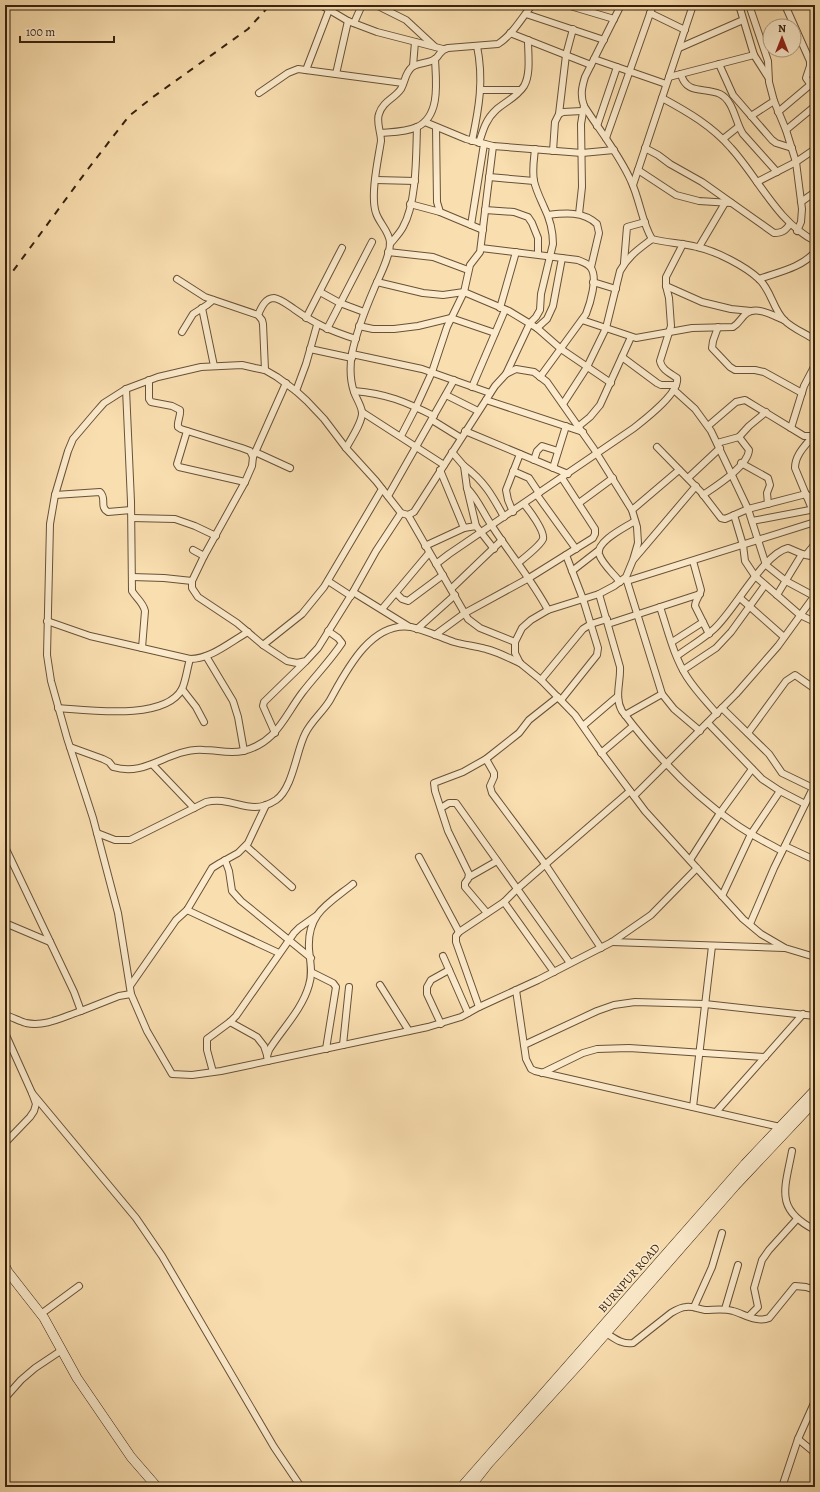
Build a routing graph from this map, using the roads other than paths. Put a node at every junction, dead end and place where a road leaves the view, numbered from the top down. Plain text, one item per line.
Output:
1 (321, 5) edge
2 (362, 5) edge
3 (376, 5) edge
4 (532, 5) edge
5 (567, 5) edge
6 (621, 5) edge
7 (653, 5) edge
8 (739, 5) edge
9 (749, 5) edge
10 (785, 5) edge
11 (694, 6) edge
12 (329, 10) junction
13 (526, 14) junction
14 (650, 14) junction
15 (614, 19) junction
16 (743, 20) junction
17 (351, 22) junction
18 (573, 29) junction
19 (685, 30) junction
20 (510, 33) junction
21 (528, 40) junction
22 (604, 40) junction
23 (415, 42) junction
24 (476, 46) junction
25 (435, 47) junction
26 (679, 48) junction
27 (443, 49) junction
28 (566, 55) junction
29 (754, 55) junction
30 (435, 59) junction
31 (592, 62) junction
32 (719, 64) junction
33 (413, 66) junction
34 (617, 67) junction
35 (306, 70) junction
36 (629, 71) junction
37 (336, 74) junction
38 (681, 74) junction
39 (768, 76) junction
40 (669, 77) junction
41 (403, 83) junction
42 (666, 84) junction
43 (810, 85) junction
44 (481, 90) junction
45 (520, 90) junction
46 (815, 91) edge
47 (259, 93) dead end
48 (662, 98) junction
49 (774, 101) junction
50 (815, 106) edge
51 (583, 109) junction
52 (778, 112) junction
53 (559, 114) junction
54 (751, 116) junction
55 (425, 122) junction
56 (436, 126) junction
57 (597, 126) junction
58 (417, 127) junction
59 (738, 127) junction
60 (786, 130) junction
61 (381, 133) junction
62 (606, 138) junction
63 (723, 139) junction
64 (479, 142) junction
65 (493, 146) junction
66 (645, 148) junction
67 (792, 148) junction
68 (535, 149) junction
69 (815, 149) edge
70 (553, 150) junction
71 (614, 150) junction
72 (582, 153) junction
73 (796, 162) junction
74 (638, 170) junction
75 (777, 172) junction
76 (489, 177) junction
77 (376, 180) junction
78 (414, 181) junction
79 (534, 181) junction
80 (757, 182) junction
81 (633, 185) junction
82 (815, 192) edge
83 (801, 202) junction
84 (728, 203) junction
85 (410, 204) junction
86 (486, 210) junction
87 (440, 212) junction
88 (579, 214) junction
89 (548, 215) junction
90 (645, 222) junction
91 (790, 224) junction
92 (471, 225) junction
93 (483, 230) junction
94 (797, 230) junction
95 (652, 239) junction
96 (815, 241) edge
97 (372, 242) dead end
98 (390, 244) junction
99 (683, 244) junction
100 (699, 247) junction
101 (342, 248) dead end
102 (481, 248) junction
103 (388, 252) junction
104 (516, 252) junction
105 (815, 252) edge
106 (538, 254) junction
107 (550, 256) junction
108 (562, 258) junction
109 (624, 263) junction
110 (591, 267) junction
111 (468, 270) junction
112 (177, 279) dead end
113 (760, 279) junction
114 (377, 282) junction
115 (593, 282) junction
116 (666, 286) junction
117 (616, 289) junction
118 (675, 290) junction
119 (320, 292) junction
120 (464, 292) junction
121 (669, 298) junction
122 (213, 300) junction
123 (340, 303) junction
124 (202, 308) junction
125 (502, 309) junction
126 (751, 311) junction
127 (364, 312) junction
128 (258, 315) junction
129 (306, 318) junction
130 (451, 318) junction
131 (582, 320) junction
132 (784, 320) junction
133 (530, 323) junction
134 (318, 325) junction
135 (359, 326) junction
136 (718, 327) junction
137 (537, 328) junction
138 (606, 328) junction
139 (327, 329) junction
140 (182, 332) dead end
141 (670, 332) junction
142 (495, 333) junction
143 (631, 337) junction
144 (356, 339) junction
145 (815, 340) edge
146 (310, 349) junction
147 (561, 349) junction
148 (352, 356) junction
149 (622, 357) junction
150 (815, 365) edge
151 (214, 366) junction
152 (587, 367) junction
153 (265, 370) junction
154 (432, 372) junction
155 (506, 374) junction
156 (540, 377) junction
157 (149, 380) junction
158 (454, 380) junction
159 (286, 383) junction
160 (611, 383) junction
161 (472, 387) junction
162 (675, 388) junction
163 (126, 389) junction
164 (354, 390) junction
165 (296, 391) junction
166 (490, 393) junction
167 (802, 393) junction
168 (446, 395) junction
169 (486, 400) junction
170 (563, 404) junction
171 (416, 407) junction
172 (362, 412) junction
173 (478, 412) junction
174 (766, 412) junction
175 (433, 418) junction
176 (566, 426) junction
177 (708, 426) junction
178 (791, 428) junction
179 (581, 429) junction
180 (187, 431) junction
181 (466, 431) junction
182 (401, 436) junction
183 (814, 436) edge
184 (739, 437) junction
185 (461, 438) junction
186 (719, 446) junction
187 (416, 447) junction
188 (657, 447) dead end
189 (346, 448) junction
190 (558, 451) junction
191 (452, 452) junction
192 (254, 454) junction
193 (520, 454) junction
194 (598, 454) junction
195 (534, 460) junction
196 (741, 464) junction
197 (464, 466) junction
198 (442, 467) junction
199 (290, 468) dead end
200 (553, 468) junction
201 (679, 470) junction
202 (513, 471) junction
203 (732, 474) junction
204 (565, 476) junction
205 (612, 478) junction
206 (688, 478) junction
207 (245, 482) junction
208 (696, 486) junction
209 (467, 488) junction
210 (382, 489) junction
211 (538, 494) junction
212 (815, 494) edge
213 (55, 495) junction
214 (703, 495) junction
215 (807, 495) junction
216 (388, 496) junction
217 (579, 503) junction
218 (524, 504) junction
219 (768, 504) junction
220 (748, 509) junction
221 (814, 509) edge
222 (132, 510) junction
223 (632, 510) junction
224 (513, 512) junction
225 (404, 514) junction
226 (734, 515) junction
227 (504, 517) junction
228 (132, 518) junction
229 (635, 521) junction
230 (752, 521) junction
231 (814, 523) edge
232 (492, 525) junction
233 (476, 526) junction
234 (464, 528) junction
235 (482, 532) junction
236 (216, 536) junction
237 (502, 540) junction
238 (758, 540) junction
239 (815, 544) edge
240 (743, 545) junction
241 (425, 546) junction
242 (494, 548) junction
243 (576, 549) junction
244 (193, 550) dead end
245 (599, 550) junction
246 (429, 553) junction
247 (804, 555) junction
248 (204, 556) junction
249 (566, 556) junction
250 (815, 557) edge
251 (633, 560) junction
252 (693, 561) junction
253 (518, 563) junction
254 (436, 564) junction
255 (766, 565) junction
256 (572, 571) junction
257 (443, 576) junction
258 (755, 576) junction
259 (132, 577) junction
260 (529, 578) junction
261 (627, 579) junction
262 (192, 581) junction
263 (328, 581) junction
264 (786, 581) junction
265 (620, 582) junction
266 (765, 585) junction
267 (453, 592) junction
268 (396, 593) junction
269 (352, 594) junction
270 (598, 594) junction
271 (700, 594) junction
272 (777, 595) junction
273 (814, 596) edge
274 (740, 598) junction
275 (583, 599) junction
276 (749, 606) junction
277 (660, 607) junction
278 (382, 609) junction
279 (548, 610) junction
280 (465, 613) junction
281 (638, 615) junction
282 (800, 615) junction
283 (47, 622) junction
284 (607, 622) junction
285 (703, 622) junction
286 (815, 622) edge
287 (591, 624) junction
288 (414, 628) junction
289 (328, 631) junction
290 (248, 632) junction
291 (708, 634) junction
292 (435, 635) junction
293 (784, 637) junction
294 (515, 642) junction
295 (672, 642) junction
296 (263, 645) junction
297 (142, 648) junction
298 (206, 656) junction
299 (676, 656) junction
300 (190, 659) junction
301 (306, 660) junction
302 (520, 662) junction
303 (683, 670) junction
304 (541, 680) junction
305 (182, 689) junction
306 (815, 689) edge
307 (662, 694) junction
308 (618, 696) junction
309 (560, 698) junction
310 (58, 708) junction
311 (722, 708) junction
312 (717, 714) junction
313 (625, 715) junction
314 (204, 722) dead end
315 (708, 723) junction
316 (584, 725) junction
317 (633, 726) junction
318 (700, 731) junction
319 (275, 733) junction
320 (748, 733) junction
321 (70, 747) junction
322 (244, 751) junction
323 (602, 753) junction
324 (486, 759) junction
325 (153, 765) junction
326 (666, 765) junction
327 (752, 768) junction
328 (814, 786) edge
329 (780, 790) junction
330 (632, 793) junction
331 (805, 804) junction
332 (266, 805) junction
333 (194, 808) junction
334 (440, 808) junction
335 (720, 813) junction
336 (97, 833) junction
337 (751, 834) junction
338 (246, 846) junction
339 (5, 847) edge
340 (784, 848) junction
341 (419, 857) dead end
342 (225, 860) junction
343 (690, 860) junction
344 (815, 860) edge
345 (497, 861) junction
346 (545, 864) junction
347 (697, 868) junction
348 (469, 877) junction
349 (352, 884) dead end
350 (292, 887) dead end
351 (517, 889) junction
352 (722, 896) junction
353 (504, 902) junction
354 (187, 910) junction
355 (487, 914) junction
356 (316, 915) junction
357 (5, 923) edge
358 (750, 924) junction
359 (459, 932) junction
360 (288, 940) junction
361 (50, 942) junction
362 (612, 942) junction
363 (712, 946) junction
364 (600, 948) junction
365 (785, 948) junction
366 (279, 953) junction
367 (443, 956) dead end
368 (815, 957) edge
369 (311, 958) junction
370 (570, 963) junction
371 (449, 970) junction
372 (311, 972) junction
373 (554, 972) junction
374 (380, 985) dead end
375 (130, 986) junction
376 (349, 987) dead end
377 (516, 990) junction
378 (131, 994) junction
379 (705, 1004) junction
380 (479, 1007) junction
381 (80, 1011) junction
382 (468, 1013) junction
383 (803, 1014) junction
384 (5, 1015) edge
385 (815, 1016) edge
386 (230, 1022) junction
387 (441, 1024) junction
388 (409, 1031) junction
389 (5, 1033) edge
390 (343, 1045) junction
391 (524, 1045) junction
392 (326, 1049) junction
393 (701, 1052) junction
394 (765, 1057) junction
395 (268, 1058) junction
396 (213, 1072) junction
397 (542, 1073) junction
398 (815, 1090) edge
399 (32, 1093) junction
400 (815, 1101) edge
401 (693, 1107) junction
402 (716, 1112) junction
403 (780, 1127) junction
404 (5, 1143) edge
405 (792, 1151) dead end
406 (797, 1219) junction
407 (815, 1230) edge
408 (722, 1233) dead end
409 (738, 1265) dead end
410 (6, 1271) edge
411 (79, 1286) dead end
412 (815, 1290) edge
413 (694, 1307) junction
414 (725, 1309) junction
415 (41, 1314) junction
416 (749, 1316) junction
417 (606, 1333) junction
418 (62, 1350) junction
419 (5, 1398) edge
420 (815, 1401) edge
421 (798, 1439) junction
422 (815, 1453) edge
423 (465, 1486) edge
424 (157, 1487) edge
425 (300, 1487) edge
426 (782, 1487) edge

1 - 12 street
2 - 17 street
3 - 25 street
4 - 13 street
5 - 15 street
6 - 15 street
7 - 14 street
8 - 16 street
9 - 39 street
10 - 43 street
11 - 19 street
12 - 17 street
12 - 35 street
13 - 18 street
13 - 20 street
14 - 19 street
14 - 36 street
15 - 22 street
16 - 26 street
16 - 29 street
17 - 23 street
17 - 37 street
18 - 22 street
18 - 28 street
19 - 26 street
20 - 21 street
20 - 24 street
21 - 28 street
21 - 45 street
22 - 31 street
23 - 25 street
23 - 33 street
24 - 27 street
24 - 44 street
25 - 27 street
26 - 40 street
27 - 30 street
28 - 31 street
28 - 53 street
29 - 32 street
29 - 39 street
30 - 33 street
30 - 55 street
31 - 34 street
31 - 51 street
32 - 38 street
32 - 54 street
33 - 41 street
34 - 36 street
34 - 57 street
35 - 37 street
35 - 47 street
36 - 42 street
36 - 62 street
37 - 41 street
38 - 40 street
38 - 59 street
39 - 49 street
40 - 42 street
41 - 61 street
42 - 48 street
43 - 46 street
43 - 52 street
44 - 45 street
44 - 64 street
45 - 64 street
48 - 63 street
48 - 66 street
49 - 52 street
49 - 54 street
50 - 60 street
51 - 53 street
51 - 57 street
51 - 72 street
52 - 60 street
53 - 70 street
54 - 67 street
55 - 56 street
55 - 58 street
56 - 64 street
56 - 87 street
57 - 62 street
58 - 61 street
58 - 78 street
59 - 63 street
59 - 75 street
60 - 67 street
61 - 77 street
62 - 71 street
63 - 80 street
64 - 65 street
64 - 92 street
65 - 68 street
65 - 76 street
66 - 74 street
66 - 84 street
67 - 73 street
68 - 70 street
68 - 79 street
69 - 73 street
70 - 72 street
71 - 72 street
71 - 81 street
72 - 88 street
73 - 75 street
73 - 83 street
74 - 81 street
74 - 84 street
75 - 80 street
76 - 79 street
76 - 86 street
77 - 78 street
77 - 98 street
78 - 85 street
79 - 89 street
80 - 91 street
81 - 90 street
82 - 83 street
83 - 94 street
84 - 91 street
84 - 100 street
85 - 87 street
85 - 98 street
86 - 93 street
86 - 106 street
87 - 92 street
88 - 89 street
88 - 110 street
89 - 107 street
90 - 95 street
90 - 109 street
91 - 94 street
92 - 93 street
93 - 102 street
94 - 96 street
95 - 99 street
95 - 109 street
97 - 123 street
98 - 103 street
99 - 100 street
99 - 116 street
100 - 113 street
101 - 119 street
102 - 104 street
102 - 111 street
103 - 111 street
103 - 114 street
104 - 106 street
104 - 125 street
105 - 113 street
106 - 107 street
107 - 108 street
107 - 133 street
108 - 110 street
108 - 137 street
109 - 117 street
110 - 115 street
111 - 120 street
112 - 122 street
113 - 132 street
114 - 120 street
114 - 127 street
115 - 117 street
115 - 131 street
116 - 118 street
116 - 121 street
117 - 138 street
118 - 121 street
118 - 126 street
119 - 123 street
119 - 129 street
120 - 125 street
120 - 130 street
121 - 141 street
122 - 124 street
122 - 128 street
123 - 127 street
123 - 139 street
124 - 140 street
124 - 151 street
125 - 133 street
125 - 142 street
126 - 132 street
126 - 136 street
127 - 135 street
128 - 129 street
128 - 153 street
129 - 134 street
130 - 135 street
130 - 142 street
130 - 154 street
131 - 138 street
131 - 147 street
132 - 145 street
133 - 137 street
133 - 155 street
134 - 139 street
134 - 146 street
135 - 144 street
136 - 141 street
136 - 167 street
137 - 147 street
138 - 143 street
138 - 152 street
139 - 144 street
141 - 143 street
141 - 162 street
142 - 161 street
143 - 149 street
144 - 148 street
146 - 148 street
146 - 165 street
147 - 152 street
147 - 156 street
148 - 154 street
148 - 164 street
149 - 160 street
149 - 162 street
150 - 167 street
151 - 153 street
151 - 157 street
152 - 160 street
152 - 170 street
153 - 159 street
154 - 158 street
154 - 171 street
155 - 156 street
155 - 166 street
156 - 170 street
157 - 163 street
157 - 180 street
158 - 161 street
158 - 168 street
159 - 165 street
159 - 192 street
160 - 179 street
161 - 166 street
162 - 177 street
162 - 194 street
163 - 213 street
163 - 222 street
164 - 171 street
164 - 172 street
165 - 189 street
166 - 169 street
167 - 178 street
168 - 173 street
168 - 175 street
169 - 173 street
169 - 176 street
170 - 179 street
171 - 175 street
171 - 182 street
172 - 182 street
172 - 189 street
173 - 181 street
174 - 177 street
174 - 178 street
174 - 184 street
175 - 185 street
175 - 187 street
176 - 179 street
176 - 190 street
177 - 186 street
178 - 183 street
179 - 194 street
180 - 192 street
180 - 207 street
181 - 185 street
181 - 193 street
182 - 187 street
183 - 215 street
184 - 186 street
184 - 196 street
185 - 191 street
186 - 203 street
186 - 206 street
187 - 198 street
187 - 216 street
188 - 201 street
189 - 210 street
190 - 195 street
190 - 200 street
191 - 197 street
191 - 198 street
192 - 199 street
192 - 207 street
193 - 195 street
193 - 202 street
194 - 204 street
194 - 205 street
195 - 200 street
196 - 203 street
196 - 219 street
197 - 209 street
197 - 227 street
198 - 225 street
198 - 234 street
200 - 204 street
201 - 206 street
201 - 223 street
202 - 211 street
202 - 224 street
203 - 214 street
203 - 220 street
204 - 211 street
204 - 217 street
205 - 217 street
205 - 223 street
206 - 208 street
207 - 236 street
208 - 214 street
208 - 251 street
209 - 232 street
209 - 233 street
210 - 216 street
210 - 263 street
211 - 218 street
211 - 243 street
212 - 215 street
213 - 222 street
213 - 283 street
214 - 226 street
215 - 219 street
215 - 221 street
216 - 225 street
217 - 243 street
218 - 224 street
218 - 253 street
219 - 220 street
220 - 226 street
220 - 230 street
221 - 230 street
222 - 228 street
223 - 229 street
224 - 227 street
225 - 241 street
225 - 269 street
226 - 240 street
227 - 232 street
228 - 236 street
228 - 259 street
229 - 245 street
229 - 251 street
230 - 238 street
231 - 238 street
232 - 235 street
232 - 237 street
233 - 234 street
233 - 235 street
234 - 241 street
235 - 242 street
235 - 254 street
236 - 248 street
237 - 242 street
237 - 253 street
238 - 240 street
238 - 255 street
239 - 247 street
240 - 252 street
240 - 258 street
241 - 246 street
242 - 267 street
243 - 249 street
244 - 248 street
245 - 256 street
245 - 265 street
246 - 254 street
246 - 268 street
247 - 250 street
247 - 255 street
247 - 264 street
248 - 262 street
249 - 256 street
249 - 260 street
251 - 261 street
252 - 261 street
252 - 271 street
253 - 260 street
254 - 257 street
255 - 258 street
255 - 264 street
256 - 275 street
257 - 267 street
257 - 268 street
258 - 266 street
258 - 274 street
259 - 262 street
259 - 297 street
260 - 279 street
260 - 280 street
261 - 265 street
261 - 281 street
262 - 290 street
263 - 269 street
263 - 296 street
264 - 272 street
264 - 273 street
265 - 270 street
266 - 272 street
266 - 276 street
267 - 280 street
267 - 288 street
268 - 278 street
269 - 278 street
269 - 289 street
270 - 275 street
270 - 284 street
271 - 277 street
271 - 285 street
272 - 282 street
273 - 282 street
274 - 276 street
274 - 291 street
275 - 279 street
275 - 287 street
276 - 293 street
276 - 303 street
277 - 281 street
277 - 295 street
278 - 288 street
279 - 294 street
280 - 292 street
280 - 294 street
281 - 284 street
281 - 307 street
282 - 286 street
282 - 293 street
283 - 297 street
283 - 310 street
284 - 287 street
284 - 308 street
285 - 291 street
285 - 295 street
287 - 304 street
287 - 309 street
288 - 292 street
288 - 332 street
289 - 301 street
289 - 319 street
290 - 296 street
290 - 298 street
291 - 299 street
292 - 302 street
293 - 311 street
294 - 302 street
295 - 299 street
296 - 301 street
297 - 300 street
298 - 300 street
298 - 322 street
299 - 303 street
300 - 305 street
301 - 319 street
302 - 304 street
303 - 312 street
304 - 309 street
305 - 310 street
305 - 314 street
306 - 320 street
307 - 313 street
307 - 318 street
308 - 313 street
308 - 316 street
309 - 316 street
309 - 324 street
310 - 321 street
311 - 312 street
311 - 320 street
312 - 315 street
313 - 317 street
315 - 318 street
315 - 327 street
316 - 323 street
317 - 323 street
317 - 326 street
318 - 326 street
319 - 322 street
320 - 328 street
321 - 325 street
321 - 336 street
322 - 325 street
323 - 330 street
324 - 334 street
324 - 346 street
325 - 333 street
326 - 330 street
326 - 335 street
327 - 329 street
327 - 335 street
328 - 331 street
329 - 331 street
329 - 337 street
330 - 343 street
330 - 346 street
331 - 340 street
332 - 333 street
332 - 338 street
333 - 336 street
334 - 345 street
334 - 348 street
335 - 337 street
335 - 343 street
336 - 375 street
337 - 340 street
337 - 352 street
338 - 342 street
338 - 350 street
339 - 361 street
340 - 344 street
340 - 358 street
341 - 359 street
342 - 354 street
342 - 360 street
343 - 347 street
345 - 348 street
345 - 351 street
346 - 351 street
346 - 364 street
347 - 352 street
347 - 362 street
348 - 355 street
349 - 356 street
351 - 353 street
351 - 370 street
352 - 358 street
353 - 355 street
353 - 373 street
354 - 366 street
354 - 375 street
355 - 359 street
356 - 360 street
356 - 369 street
357 - 361 street
358 - 365 street
359 - 380 street
360 - 366 street
360 - 369 street
361 - 381 street
362 - 363 street
362 - 364 street
363 - 365 street
363 - 379 street
364 - 370 street
365 - 368 street
366 - 386 street
367 - 371 street
369 - 372 street
370 - 373 street
371 - 382 street
371 - 387 street
372 - 392 street
372 - 395 street
373 - 377 street
374 - 388 street
375 - 378 street
376 - 390 street
377 - 380 street
377 - 391 street
378 - 381 street
378 - 396 street
379 - 383 street
379 - 391 street
379 - 393 street
380 - 382 street
381 - 384 street
382 - 387 street
383 - 385 street
383 - 394 street
386 - 395 street
386 - 396 street
387 - 388 street
388 - 390 street
389 - 399 street
390 - 392 street
391 - 397 street
392 - 395 street
393 - 394 street
393 - 397 street
393 - 401 street
394 - 402 street
395 - 396 street
397 - 401 street
398 - 403 street, BURNPUR ROAD
399 - 404 street
399 - 425 street
400 - 417 street
401 - 402 street
402 - 403 street
403 - 423 street, BURNPUR ROAD
405 - 406 street
406 - 407 street
406 - 416 street
408 - 413 street
409 - 414 street
410 - 415 street
411 - 415 street
412 - 416 street
413 - 414 street
413 - 417 street
414 - 416 street
415 - 418 street
417 - 423 street
418 - 419 street
418 - 424 street
420 - 421 street
421 - 422 street
421 - 426 street

